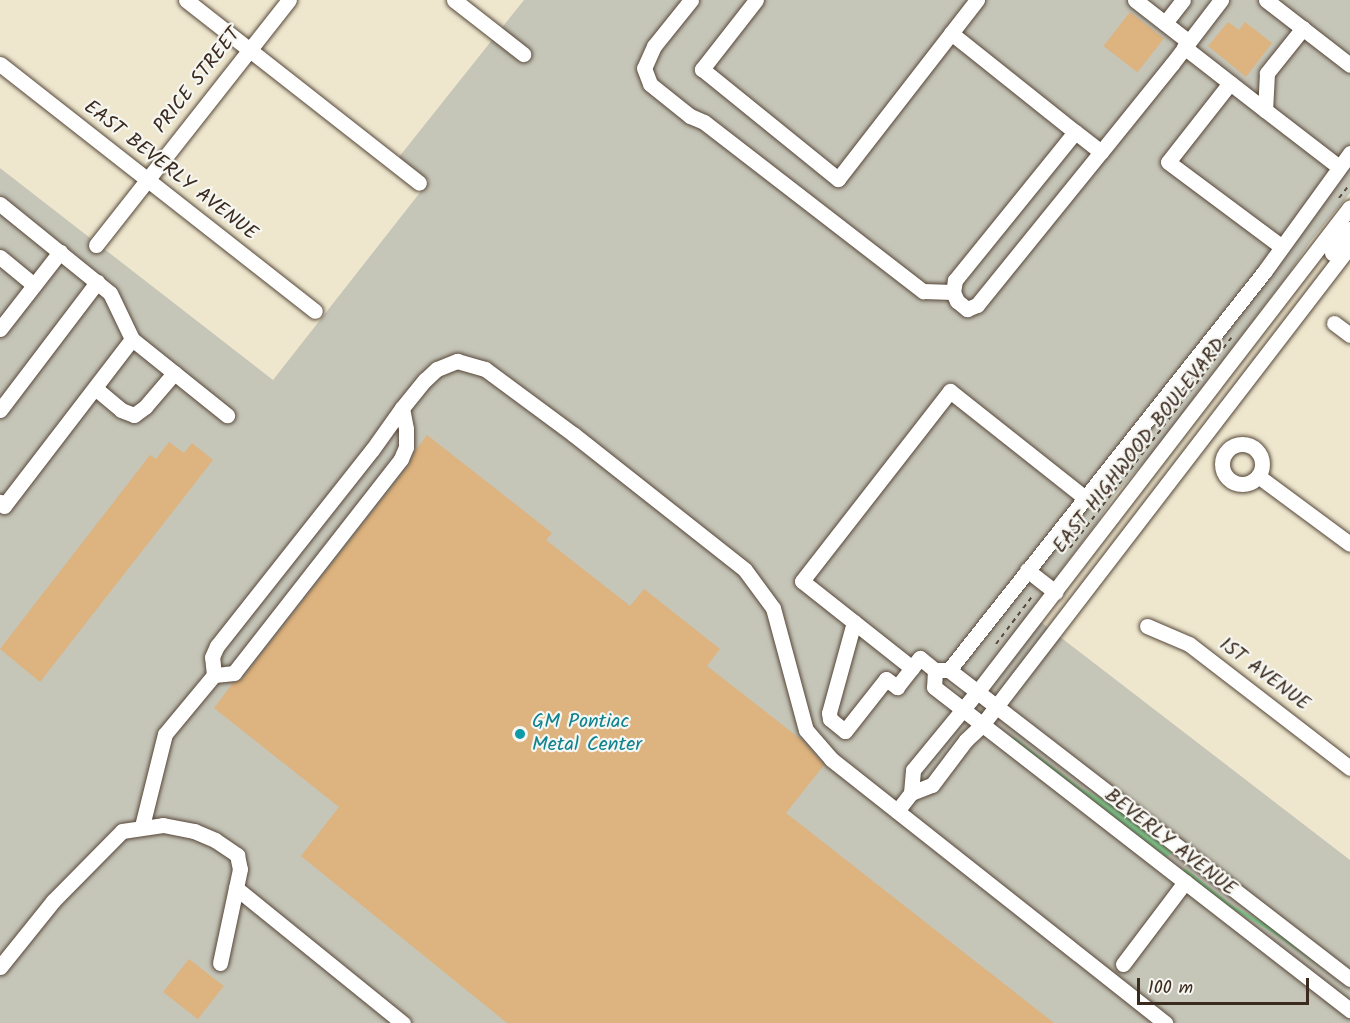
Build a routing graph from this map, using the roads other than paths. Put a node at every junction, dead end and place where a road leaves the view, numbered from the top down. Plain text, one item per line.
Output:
1 (186, 0) edge
2 (289, 0) edge
3 (454, 0) edge
4 (691, 0) edge
5 (756, 0) edge
6 (977, 0) edge
7 (1135, 0) edge
8 (1183, 0) edge
9 (1221, 0) edge
10 (1266, 0) edge
11 (1166, 23) junction
12 (1303, 28) junction
13 (951, 33) junction
14 (1187, 45) junction
15 (249, 50) junction
16 (523, 54) dead end
17 (0, 64) edge
18 (1350, 65) edge
19 (1230, 83) junction
20 (1265, 110) junction
21 (1075, 132) junction
22 (1101, 152) junction
23 (1350, 153) edge
24 (1339, 167) junction
25 (147, 180) junction
26 (419, 183) dead end
27 (0, 204) edge
28 (1343, 205) edge
29 (1350, 229) edge
30 (96, 245) dead end
31 (1350, 246) edge
32 (1282, 247) junction
33 (60, 252) junction
34 (0, 257) edge
35 (1264, 272) junction
36 (98, 282) junction
37 (34, 285) junction
38 (1287, 290) junction
39 (953, 292) junction
40 (315, 311) dead end
41 (1297, 315) junction
42 (1334, 323) dead end
43 (0, 329) edge
44 (1350, 335) edge
45 (132, 339) junction
46 (174, 373) junction
47 (95, 388) junction
48 (402, 408) junction
49 (1225, 409) junction
50 (0, 410) edge
51 (227, 415) dead end
52 (1154, 463) junction
53 (1258, 476) dead end
54 (1086, 498) junction
55 (0, 502) edge
56 (1350, 544) edge
57 (1028, 570) junction
58 (1096, 576) junction
59 (1049, 587) junction
60 (854, 622) junction
61 (1147, 626) dead end
62 (912, 668) junction
63 (942, 670) junction
64 (214, 675) junction
65 (978, 692) junction
66 (996, 706) junction
67 (963, 710) junction
68 (982, 725) junction
69 (1350, 768) edge
70 (911, 793) junction
71 (897, 811) junction
72 (142, 826) junction
73 (1170, 870) junction
74 (1185, 882) junction
75 (236, 888) junction
76 (1223, 911) junction
77 (1283, 928) junction
78 (220, 963) dead end
79 (1123, 964) dead end
80 (0, 967) edge
81 (1334, 967) junction
82 (1350, 980) edge
83 (1350, 1010) edge
84 (403, 1023) edge
85 (1165, 1023) edge

1 - 15 street
2 - 15 street, PRICE STREET
3 - 16 street
4 - 39 street
5 - 13 street
6 - 13 street
7 - 11 street
8 - 11 street
9 - 14 street
10 - 12 street
11 - 14 street
12 - 18 street
12 - 20 street
13 - 21 street
14 - 19 street
14 - 22 street
15 - 25 street, PRICE STREET
15 - 26 street
17 - 25 street, EAST BEVERLY AVENUE
19 - 20 street
19 - 32 street
20 - 24 street
21 - 22 street
21 - 39 street
22 - 39 street
23 - 24 street
24 - 32 street
25 - 30 street, PRICE STREET
25 - 40 street, EAST BEVERLY AVENUE
27 - 33 street
28 - 38 street, EAST HIGHWOOD BOULEVARD
29 - 41 street
31 - 41 street
32 - 35 street
33 - 36 street
33 - 37 street
34 - 37 street
35 - 38 street
35 - 54 street
36 - 45 street
36 - 50 street
37 - 43 street
38 - 49 street
38 - 52 street, EAST HIGHWOOD BOULEVARD
41 - 49 street
42 - 44 street
45 - 46 street
45 - 47 street
46 - 47 street
46 - 51 street
47 - 55 street
48 - 64 street
48 - 64 street
48 - 71 street
49 - 58 street
52 - 58 street
52 - 59 street, EAST HIGHWOOD BOULEVARD
53 - 56 street
54 - 57 street
54 - 60 street
57 - 59 street
57 - 63 street
58 - 66 street
59 - 65 street, EAST HIGHWOOD BOULEVARD
60 - 62 street
60 - 62 street
61 - 69 street, 1ST AVENUE
62 - 63 street
63 - 65 street, BEVERLY AVENUE
63 - 67 street, BEVERLY AVENUE
64 - 72 street
65 - 66 street, BEVERLY AVENUE
65 - 67 street, EAST HIGHWOOD BOULEVARD
66 - 68 street
66 - 77 street, BEVERLY AVENUE
67 - 68 street, BEVERLY AVENUE
67 - 70 street, EAST HIGHWOOD BOULEVARD
68 - 70 street
68 - 73 street, BEVERLY AVENUE
70 - 71 street
71 - 85 street
72 - 75 street
72 - 80 street
73 - 74 street, BEVERLY AVENUE
73 - 77 street
74 - 76 street, BEVERLY AVENUE
74 - 79 street
75 - 78 street
75 - 84 street
76 - 81 street
76 - 83 street, BEVERLY AVENUE
77 - 81 street, BEVERLY AVENUE
81 - 82 street, BEVERLY AVENUE

